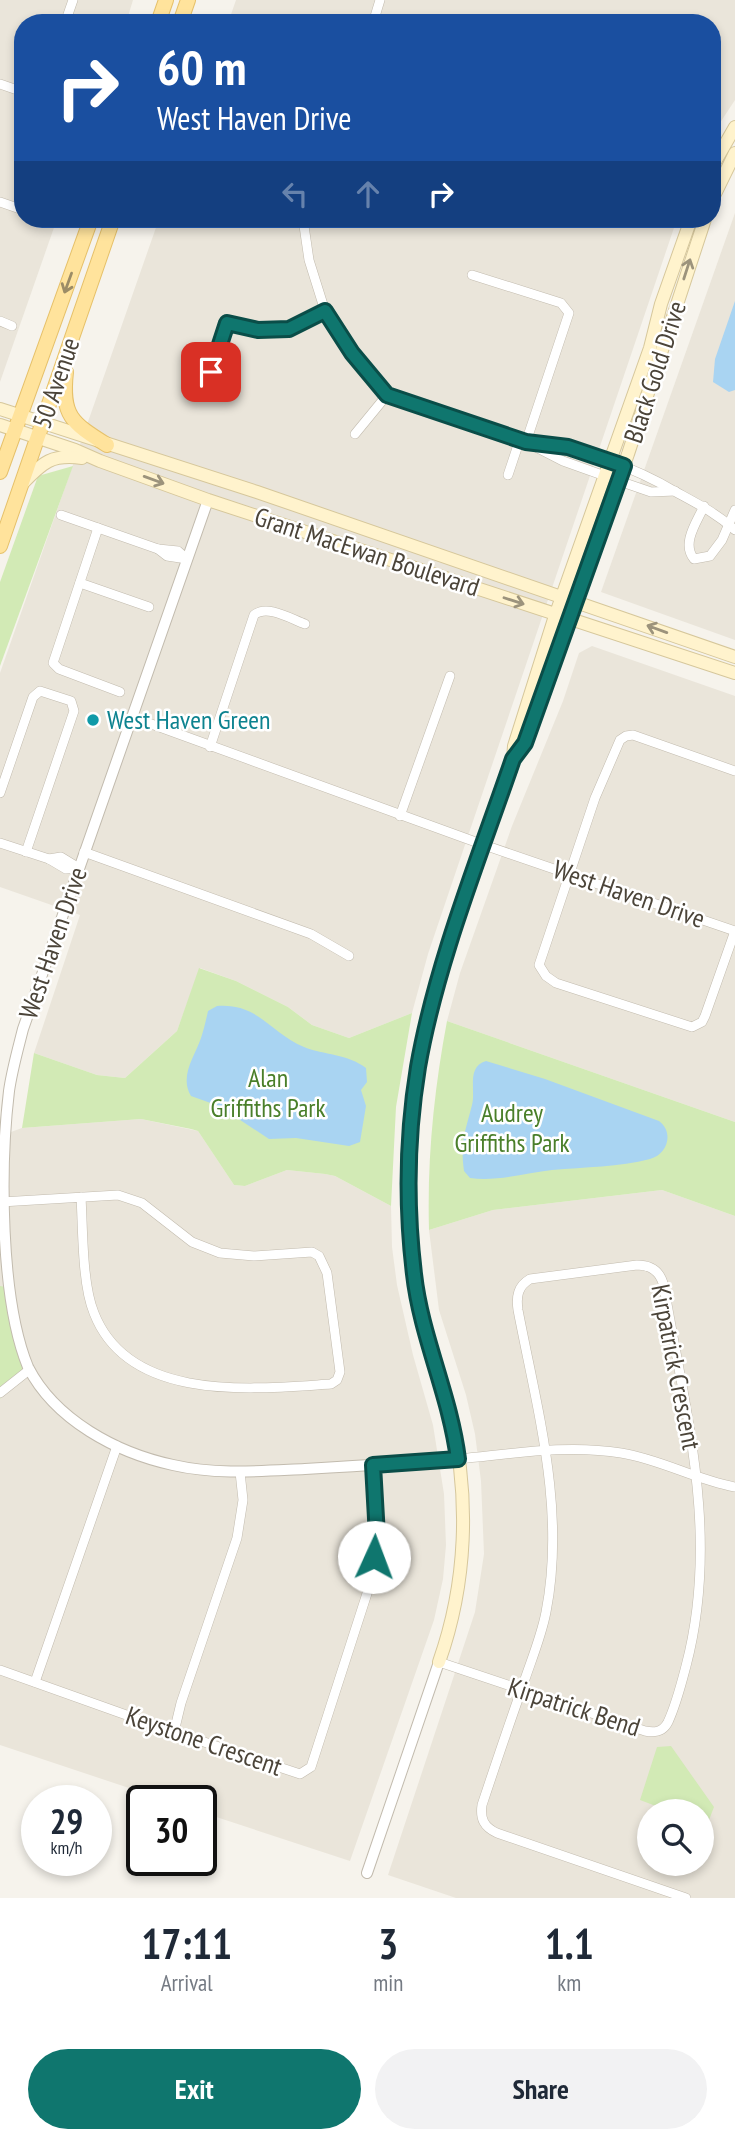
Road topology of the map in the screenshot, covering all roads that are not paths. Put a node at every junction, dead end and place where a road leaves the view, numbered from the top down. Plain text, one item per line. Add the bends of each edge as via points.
1 (735, 127) edge
2 (721, 151) edge
3 (735, 153) edge
4 (721, 182) edge
5 (88, 228) edge
6 (110, 228) edge
7 (304, 228) edge
8 (688, 228) edge
9 (702, 228) edge
10 (472, 275) dead end
11 (325, 311) junction
12 (0, 321) edge
13 (12, 326) dead end
14 (68, 350) junction
15 (211, 372) dead end
16 (387, 395) junction
17 (0, 409) edge
18 (20, 415) junction
19 (43, 423) junction
20 (0, 425) edge
21 (15, 430) junction
22 (355, 434) dead end
23 (37, 438) junction
24 (523, 440) junction
25 (107, 445) junction
26 (100, 461) junction
27 (610, 461) junction
28 (624, 466) junction
29 (0, 472) edge
30 (508, 475) dead end
31 (605, 476) junction
32 (619, 481) junction
33 (20, 486) junction
34 (675, 491) junction
35 (208, 500) junction
36 (704, 506) junction
37 (735, 510) edge
38 (61, 515) dead end
39 (731, 526) edge
40 (98, 527) junction
41 (0, 547) edge
42 (187, 559) junction
43 (80, 583) junction
44 (570, 599) junction
45 (149, 607) dead end
46 (563, 617) junction
47 (306, 624) dead end
48 (735, 657) edge
49 (735, 673) edge
50 (450, 676) dead end
51 (120, 692) dead end
52 (132, 717) junction
53 (210, 747) junction
54 (735, 771) edge
55 (0, 793) edge
56 (400, 816) junction
57 (0, 843) edge
58 (484, 845) junction
59 (26, 852) junction
60 (84, 852) junction
61 (79, 868) junction
62 (569, 873) junction
63 (735, 931) edge
64 (349, 956) dead end
65 (4, 1089) edge
66 (81, 1197) junction
67 (1, 1202) edge
68 (29, 1370) junction
69 (0, 1393) edge
70 (117, 1446) junction
71 (545, 1451) junction
72 (458, 1459) junction
73 (373, 1465) junction
74 (240, 1472) junction
75 (697, 1478) junction
76 (735, 1487) edge
77 (439, 1662) junction
78 (0, 1670) edge
79 (35, 1682) junction
80 (521, 1690) junction
81 (174, 1732) junction
82 (367, 1873) dead end
83 (686, 1898) edge

1 - 2 main road
3 - 4 main road
5 -> 18 main road, 50 Avenue
6 - 14 main road, 50 Avenue
7 - 11 street
8 - 27 main road, Black Gold Drive
28 -> 9 main road, Black Gold Drive
10 - 24 street via 561,303 569,313
11 - 15 street via 289,329 258,330 227,323
11 - 16 street
12 - 13 street
14 - 19 main road, 50 Avenue
14 - 25 main road via 66,407 79,428
16 - 22 street
16 - 24 street
17 - 18 main road, Grant MacEwan Boulevard
18 - 19 main road, Grant MacEwan Boulevard
18 - 21 main road, 50 Avenue
19 - 23 main road, 50 Avenue
19 - 25 main road, Grant MacEwan Boulevard
20 - 21 main road, Grant MacEwan Boulevard
21 - 23 main road, Grant MacEwan Boulevard
21 - 29 main road, 50 Avenue
23 - 26 main road, Grant MacEwan Boulevard
23 - 33 main road, 50 Avenue
24 - 27 street via 568,447
24 - 30 street
24 - 31 street
25 - 44 main road, Grant MacEwan Boulevard
26 - 33 main road via 51,458
26 -> 35 main road, Grant MacEwan Boulevard
27 - 28 street
27 - 31 main road, Black Gold Drive
28 - 32 main road, Black Gold Drive
28 - 34 street
31 - 32 street
31 - 44 main road, Black Gold Drive
32 - 34 street via 651,492
32 - 44 main road, Black Gold Drive
33 - 41 main road, 50 Avenue
34 - 36 street
35 - 42 street, West Haven Drive
35 -> 46 main road, Grant MacEwan Boulevard
36 - 39 street
36 - 39 street via 688,547 694,559 710,556
37 - 39 street
38 - 40 street
40 - 42 street via 158,549 178,551
40 - 43 street
42 - 52 street, West Haven Drive
43 - 45 street
43 - 51 street via 53,663
44 - 46 main road, Black Gold Drive
48 -> 44 main road, Grant MacEwan Boulevard
46 - 49 main road, Grant MacEwan Boulevard
46 - 58 main road, Black Gold Drive via 525,743 513,759
47 - 53 street via 267,610 254,615
50 - 56 street
52 - 53 street, West Haven Drive
52 - 60 street, West Haven Drive
53 - 56 street, West Haven Drive
54 - 62 street via 626,736 620,740 595,798
55 - 59 street via 33,697 40,691 71,701 74,711
56 - 58 street, West Haven Drive
57 - 59 street
58 - 62 street, West Haven Drive
58 - 72 main road, Black Gold Drive via 429,1015 418,1068 410,1165 414,1276 425,1331 452,1417
59 - 61 street via 49,859 61,857
60 - 61 street, West Haven Drive
60 - 64 street via 311,934
61 - 65 street, West Haven Drive
62 - 63 street, West Haven Drive
62 - 63 street via 539,965 556,983 692,1027 705,1016
65 - 67 street, West Haven Drive
66 - 66 street via 132,1198 192,1242 220,1254 312,1252 319,1256 327,1273 340,1372 337,1380 242,1389 206,1387 158,1373 121,1354 92,1311
66 - 67 street
67 - 68 street, West Haven Drive via 8,1311
68 - 69 street
68 - 70 street, West Haven Drive via 68,1416
70 - 74 street, West Haven Drive via 175,1466
70 - 79 street
71 - 72 street, West Haven Drive
71 - 75 street, West Haven Drive via 622,1453
71 - 75 street, Kirpatrick Crescent via 518,1310 520,1287 539,1277 645,1265 656,1270 663,1281
71 - 80 street via 551,1485 552,1569 543,1623
72 - 73 street, West Haven Drive
72 - 77 main road, Black Gold Drive via 462,1567 454,1616
73 - 74 street, West Haven Drive
73 - 81 street, Keystone Crescent via 377,1536 372,1578 311,1767 300,1774 291,1772
74 - 81 street via 243,1500 237,1538
75 - 76 street, West Haven Drive
75 - 80 street, Kirpatrick Bend via 702,1537 697,1611 684,1674 665,1728 645,1731
77 - 80 street, Kirpatrick Bend
77 - 82 street
78 - 79 street, Keystone Crescent
79 - 81 street, Keystone Crescent
80 - 83 street via 482,1804 485,1825

